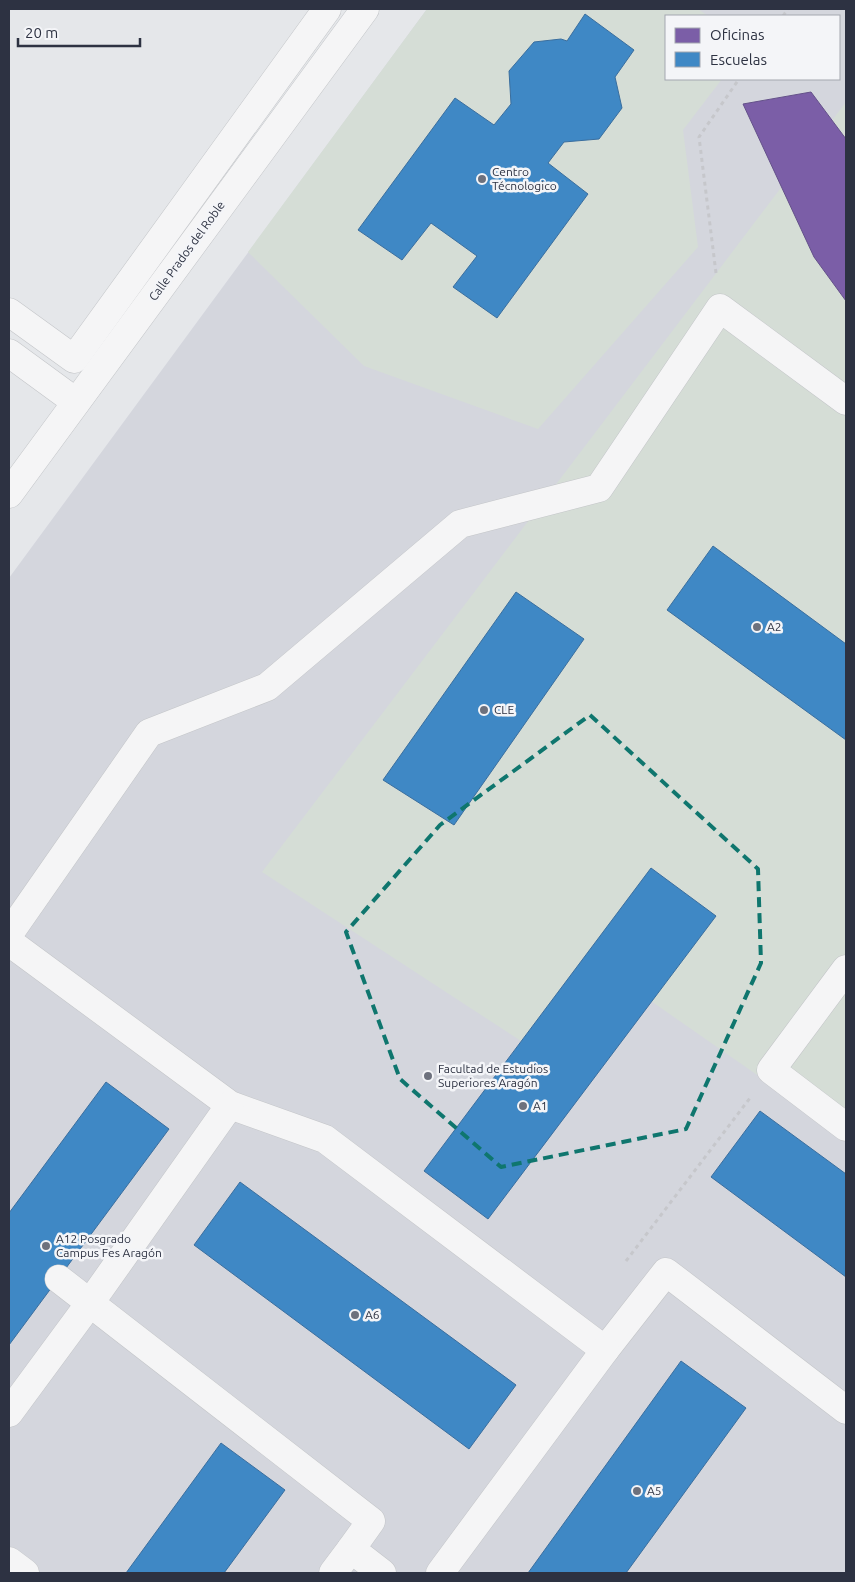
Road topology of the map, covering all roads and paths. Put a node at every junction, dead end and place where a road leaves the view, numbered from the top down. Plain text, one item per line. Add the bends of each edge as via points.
1 (327, 9) edge
2 (365, 9) edge
3 (738, 80) edge
4 (720, 308) junction
5 (9, 312) edge
6 (9, 353) edge
7 (76, 402) junction
8 (846, 402) edge
9 (9, 494) edge
10 (9, 934) edge
11 (9, 942) edge
12 (846, 968) edge
13 (771, 1070) junction
14 (230, 1105) junction
15 (846, 1127) edge
16 (623, 1265) dead end
17 (59, 1278) dead end
18 (90, 1303) junction
19 (605, 1350) junction
20 (846, 1410) edge
21 (9, 1413) edge
22 (351, 1549) junction
23 (9, 1561) edge
24 (25, 1573) edge
25 (333, 1573) edge
26 (382, 1573) edge
27 (440, 1573) edge

1 - 5 street via 74,359
2 - 7 street, Calle Prados del Roble
3 - 4 path via 699,137
4 - 8 street
4 - 10 street via 599,488 460,524 267,687 149,732
6 - 7 street
7 - 9 street, Calle Prados del Roble
11 - 14 street
12 - 13 street
13 - 15 street
13 - 16 path
14 - 18 street
14 - 19 street via 324,1139
17 - 18 street
18 - 21 street
18 - 22 street via 371,1521
19 - 20 street via 666,1272
19 - 27 street
22 - 25 street
22 - 26 street
23 - 24 street

